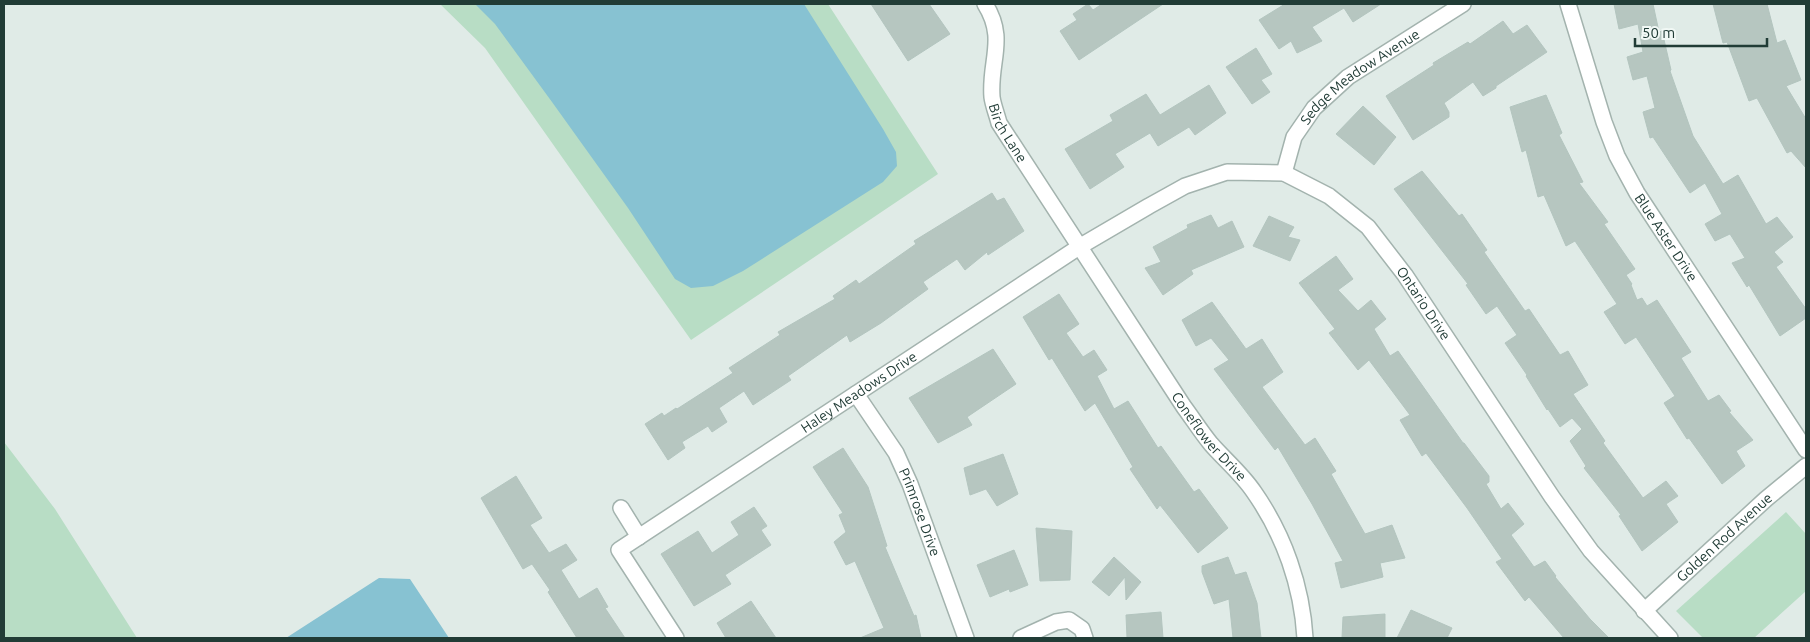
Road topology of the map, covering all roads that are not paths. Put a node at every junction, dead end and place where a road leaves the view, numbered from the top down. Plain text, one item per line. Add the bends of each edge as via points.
1 (1463, 4) edge
2 (1568, 4) edge
3 (992, 6) edge
4 (1284, 173) junction
5 (1079, 247) junction
6 (856, 394) junction
7 (1806, 450) edge
8 (1806, 466) edge
9 (621, 508) dead end
10 (639, 537) junction
11 (1644, 611) junction
12 (676, 638) edge
13 (966, 638) edge
14 (1022, 638) edge
15 (1085, 638) edge
16 (1305, 638) edge
17 (1670, 638) edge

1 - 4 street, Sedge Meadow Avenue via 1348,77 1314,108 1294,137
2 - 7 street, Blue Aster Drive via 1617,156 1637,193
3 - 5 street, Birch Lane via 997,38 992,97 1000,124
4 - 5 street, Ontario Drive via 1228,172 1185,186
4 - 11 street, Ontario Drive via 1329,196 1368,227 1405,275 1590,551
5 - 6 street, Haley Meadows Drive
5 - 16 street, Coneflower Drive via 1184,407 1253,490 1273,522 1293,572
6 - 10 street, Haley Meadows Drive
6 - 13 street, Primrose Drive via 896,453 910,484
8 - 11 street, Golden Rod Avenue
9 - 10 street
10 - 12 street, Haley Meadows Drive via 619,550
11 - 17 street, Ontario Drive
14 - 15 street via 1056,622 1069,620 1082,629

